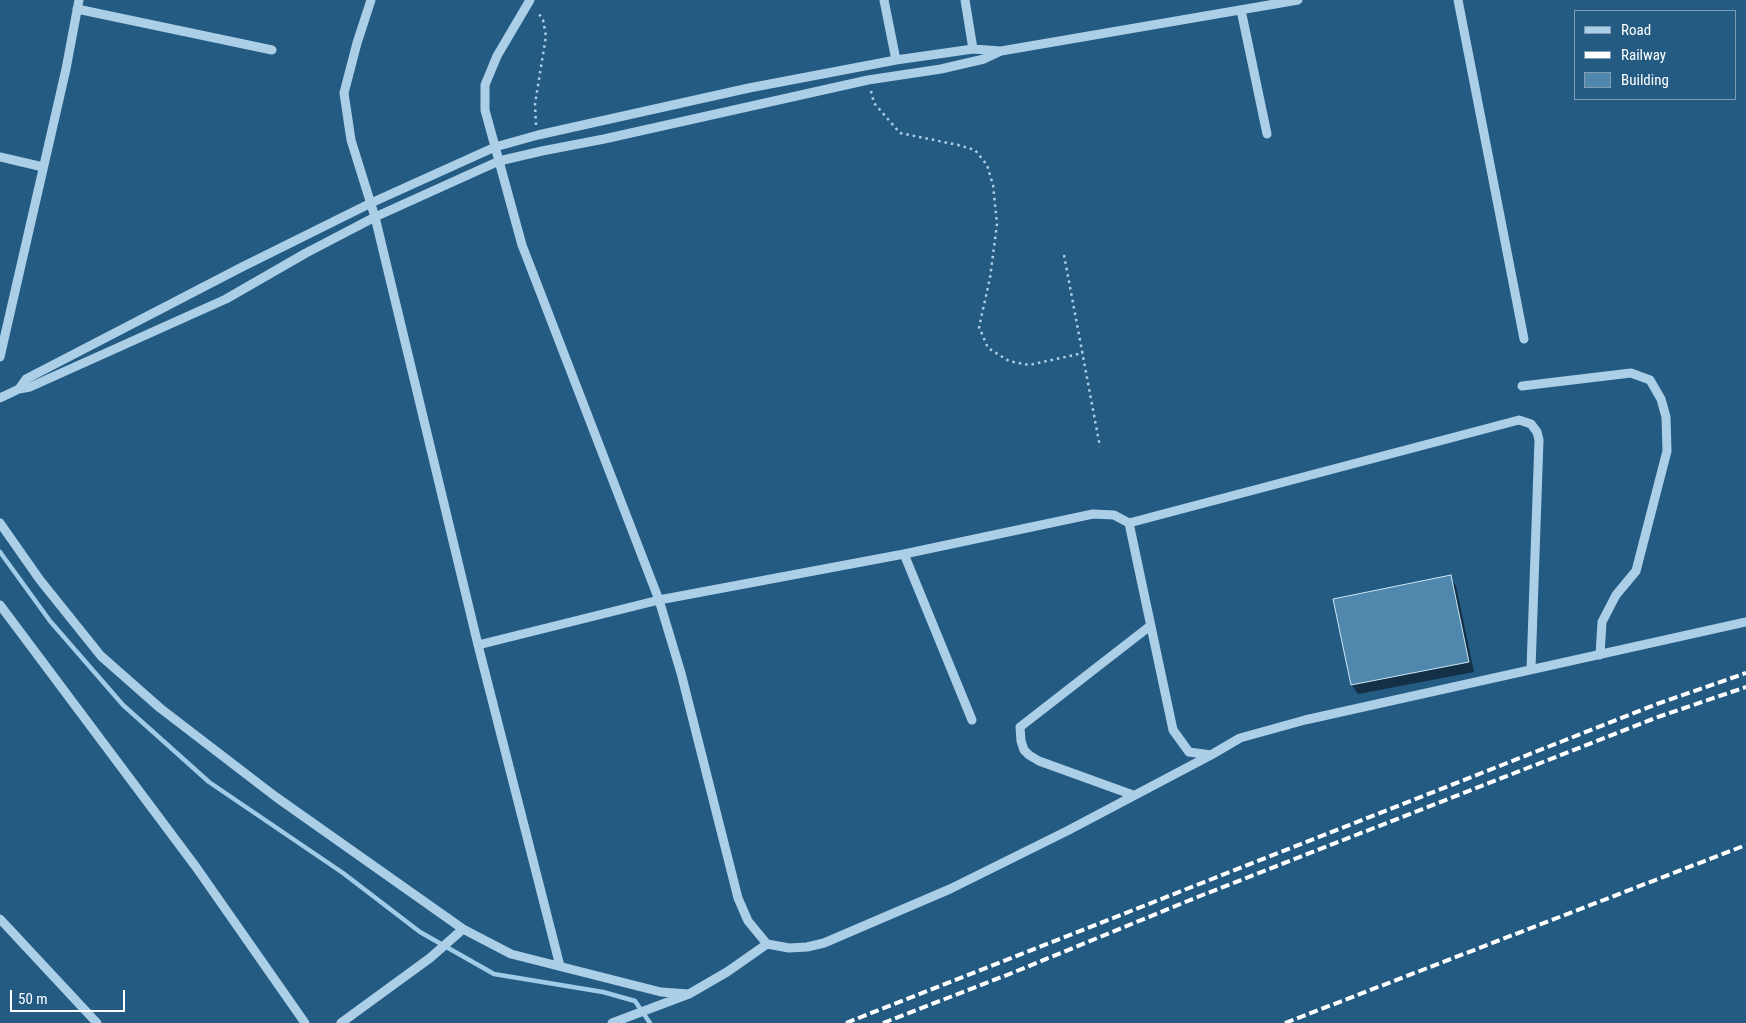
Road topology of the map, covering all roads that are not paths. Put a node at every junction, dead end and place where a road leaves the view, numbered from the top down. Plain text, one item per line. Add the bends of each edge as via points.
1 (371, 0) edge
2 (884, 0) edge
3 (965, 0) edge
4 (1298, 0) edge
5 (1458, 0) edge
6 (529, 2) edge
7 (78, 4) edge
8 (1241, 10) junction
9 (973, 49) junction
10 (272, 50) dead end
11 (1001, 51) junction
12 (896, 60) junction
13 (1267, 134) dead end
14 (495, 147) junction
15 (0, 157) edge
16 (498, 161) junction
17 (43, 167) junction
18 (371, 203) junction
19 (375, 217) junction
20 (1524, 339) dead end
21 (0, 357) edge
22 (1522, 386) dead end
23 (19, 389) junction
24 (0, 398) edge
25 (0, 523) edge
26 (1129, 523) junction
27 (904, 554) junction
28 (659, 600) junction
29 (0, 605) edge
30 (1746, 622) edge
31 (1150, 626) junction
32 (478, 645) junction
33 (1600, 655) junction
34 (1531, 669) junction
35 (972, 720) dead end
36 (1210, 755) junction
37 (1133, 795) junction
38 (0, 919) edge
39 (460, 932) junction
40 (767, 944) junction
41 (560, 966) junction
42 (689, 994) junction
43 (301, 1022) edge
44 (97, 1023) edge
45 (341, 1023) edge
46 (612, 1023) edge

1 - 18 street via 344,93 351,140
2 - 12 street
3 - 9 street
4 - 8 street
5 - 20 street
6 - 14 street via 497,56 485,85 485,110
7 - 10 street
7 - 17 street
8 - 11 street
8 - 13 street
9 - 11 street
9 - 12 street
11 - 16 street via 984,59 868,80
12 - 14 street via 750,88
14 - 16 street
14 - 18 street
15 - 17 street
16 - 19 street
16 - 28 street via 522,245
17 - 21 street
18 - 19 street
18 - 23 street via 26,379
19 - 23 street via 226,299 30,387
19 - 32 street
22 - 33 street via 1631,372 1650,380 1661,399 1666,417 1667,451 1636,571 1616,595 1602,622
23 - 24 street
25 - 39 street via 40,580 101,656 160,708
26 - 27 street via 1114,515 1093,514
26 - 31 street
26 - 34 street via 1519,420 1531,424 1539,440
27 - 28 street
27 - 35 street
28 - 32 street
28 - 40 street via 682,672 738,898 748,921
29 - 43 street via 196,867
30 - 33 street
31 - 36 street via 1173,730 1189,752
31 - 37 street via 1020,728 1024,750 1040,761
32 - 41 street
33 - 34 street
34 - 36 street via 1305,720 1240,738
36 - 37 street
37 - 40 street via 950,889 824,943 807,948
38 - 44 street
39 - 41 street via 511,954
39 - 45 street
40 - 42 street
41 - 42 street via 661,992
42 - 46 street

